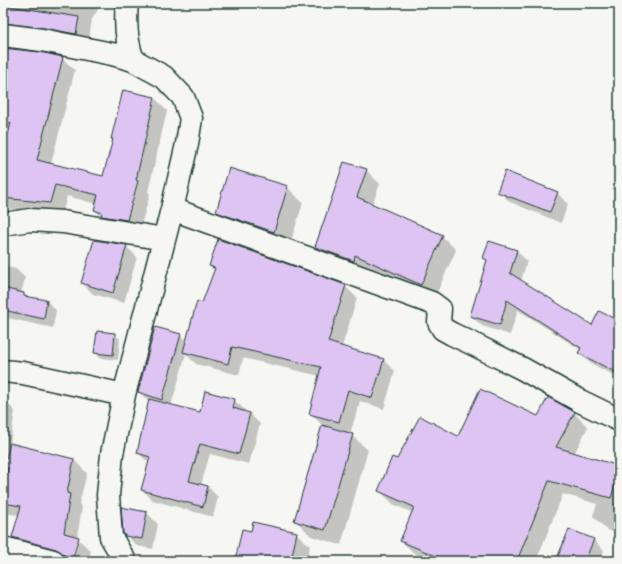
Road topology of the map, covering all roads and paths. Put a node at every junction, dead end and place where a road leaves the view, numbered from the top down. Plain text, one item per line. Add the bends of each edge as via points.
1 (127, 3) edge
2 (3, 35) edge
3 (133, 60) junction
4 (172, 210) junction
5 (3, 224) edge
6 (164, 239) junction
7 (3, 371) edge
8 (124, 395) junction
9 (619, 420) edge
10 (3, 548) edge
11 (53, 561) edge
12 (122, 561) edge

1 - 3 street via 127,44
2 - 3 street via 42,40
3 - 4 street via 164,77 183,97 190,118 187,144
4 - 6 street
4 - 9 street via 432,303 440,309 439,322 443,329
5 - 6 street via 30,220 63,222
6 - 8 street
7 - 8 street
8 - 12 street via 112,454 108,495 111,537
10 - 11 street

